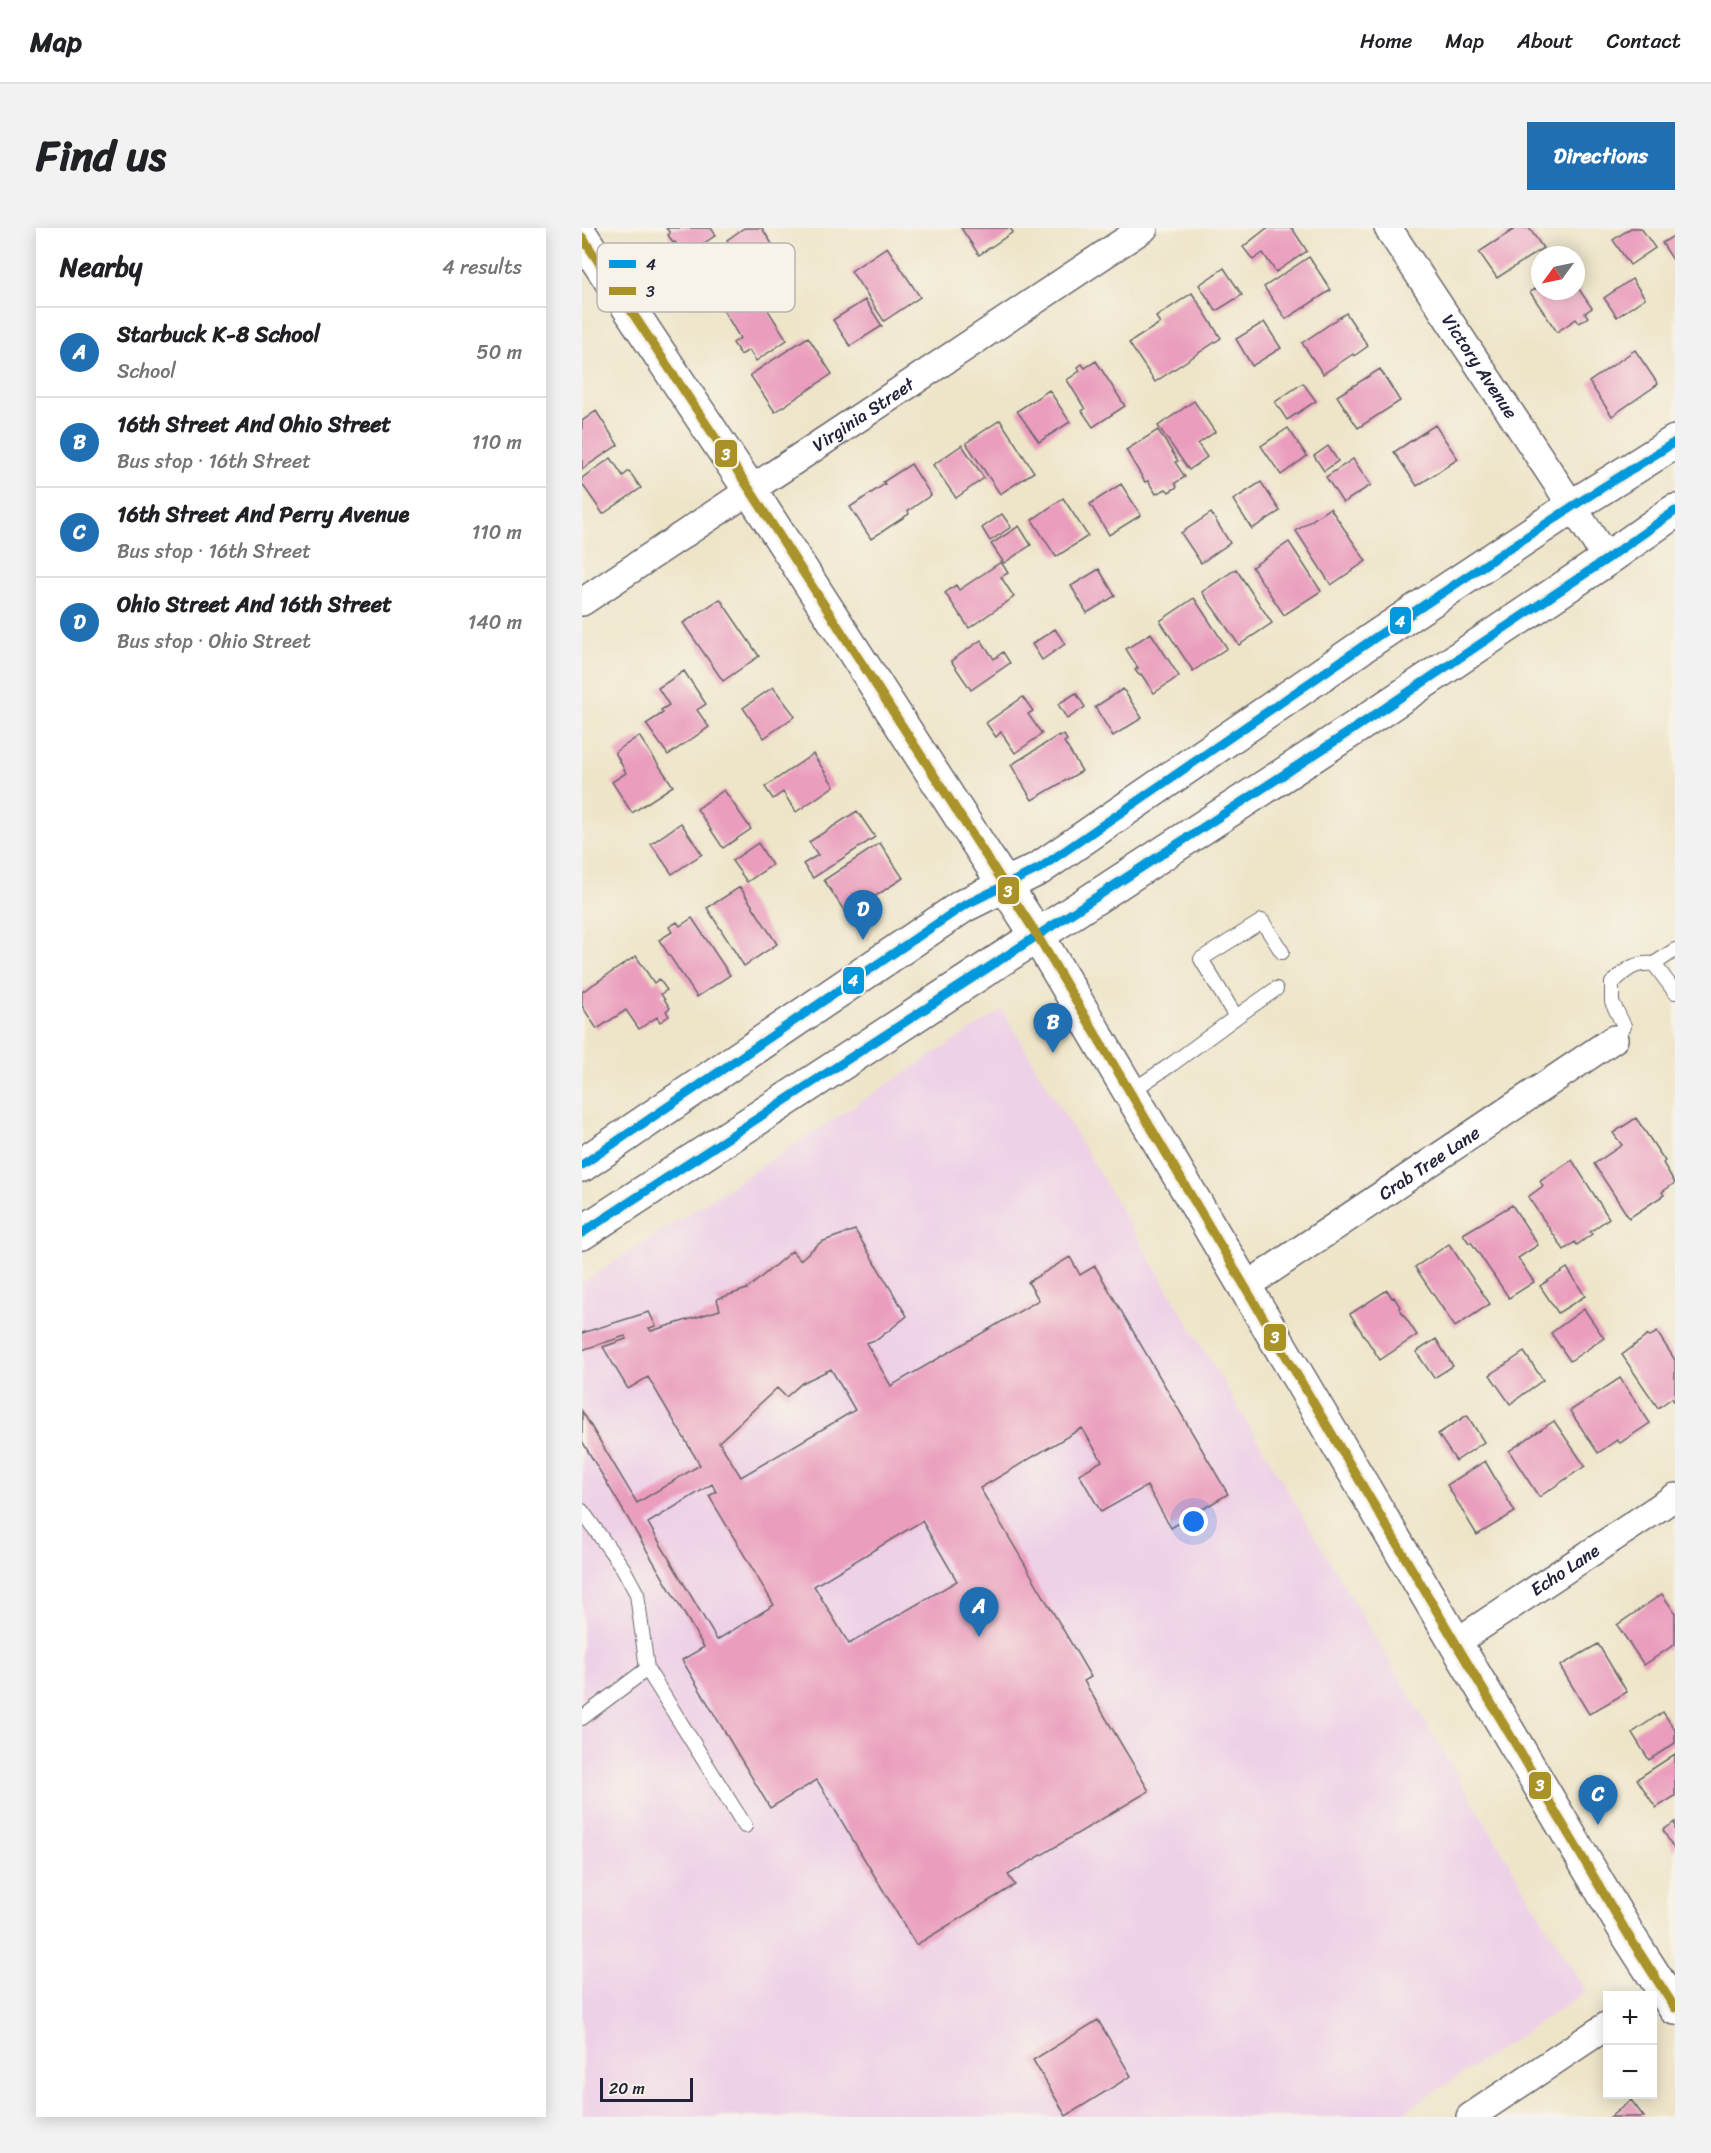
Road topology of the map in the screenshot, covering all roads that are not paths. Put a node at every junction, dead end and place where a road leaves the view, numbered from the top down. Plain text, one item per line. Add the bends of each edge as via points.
1 (1144, 228) edge
2 (1388, 228) edge
3 (582, 237) edge
4 (597, 260) edge
5 (632, 312) edge
6 (1675, 442) edge
7 (750, 490) junction
8 (1573, 506) junction
9 (1675, 511) edge
10 (1607, 559) junction
11 (582, 602) edge
12 (1005, 884) junction
13 (1037, 935) junction
14 (1675, 950) edge
15 (1282, 952) dead end
16 (1654, 964) junction
17 (1276, 989) dead end
18 (1675, 992) edge
19 (1236, 1017) junction
20 (1614, 1039) joint
21 (1130, 1092) junction
22 (582, 1165) edge
23 (582, 1233) edge
24 (1245, 1287) junction
25 (1675, 1497) edge
26 (582, 1510) edge
27 (1455, 1643) junction
28 (647, 1669) junction
29 (582, 1718) edge
30 (745, 1826) dead end
31 (1666, 1993) edge
32 (1603, 2028) edge
33 (1470, 2117) edge

1 - 7 street, Virginia Street
2 - 8 street, Victory Avenue
3 - 4 street
5 - 7 street
6 - 8 street
7 - 11 street, Virginia Street
7 - 12 street
8 - 10 street, Victory Avenue
8 - 12 street via 1040,868
9 - 10 street
10 - 13 street
12 - 13 street
12 - 22 street via 963,906
13 - 21 street
13 - 23 street
14 - 16 lane
15 - 19 lane via 1262,921 1201,959
16 - 18 lane
16 - 20 lane via 1640,963 1612,983 1612,1002 1624,1026
17 - 19 lane
19 - 21 lane
20 - 24 street, Crab Tree Lane
21 - 24 street
24 - 27 street
25 - 27 street, Echo Lane
26 - 28 lane via 637,1594
27 - 31 street via 1623,1928
28 - 29 lane
28 - 30 lane
32 - 33 street

